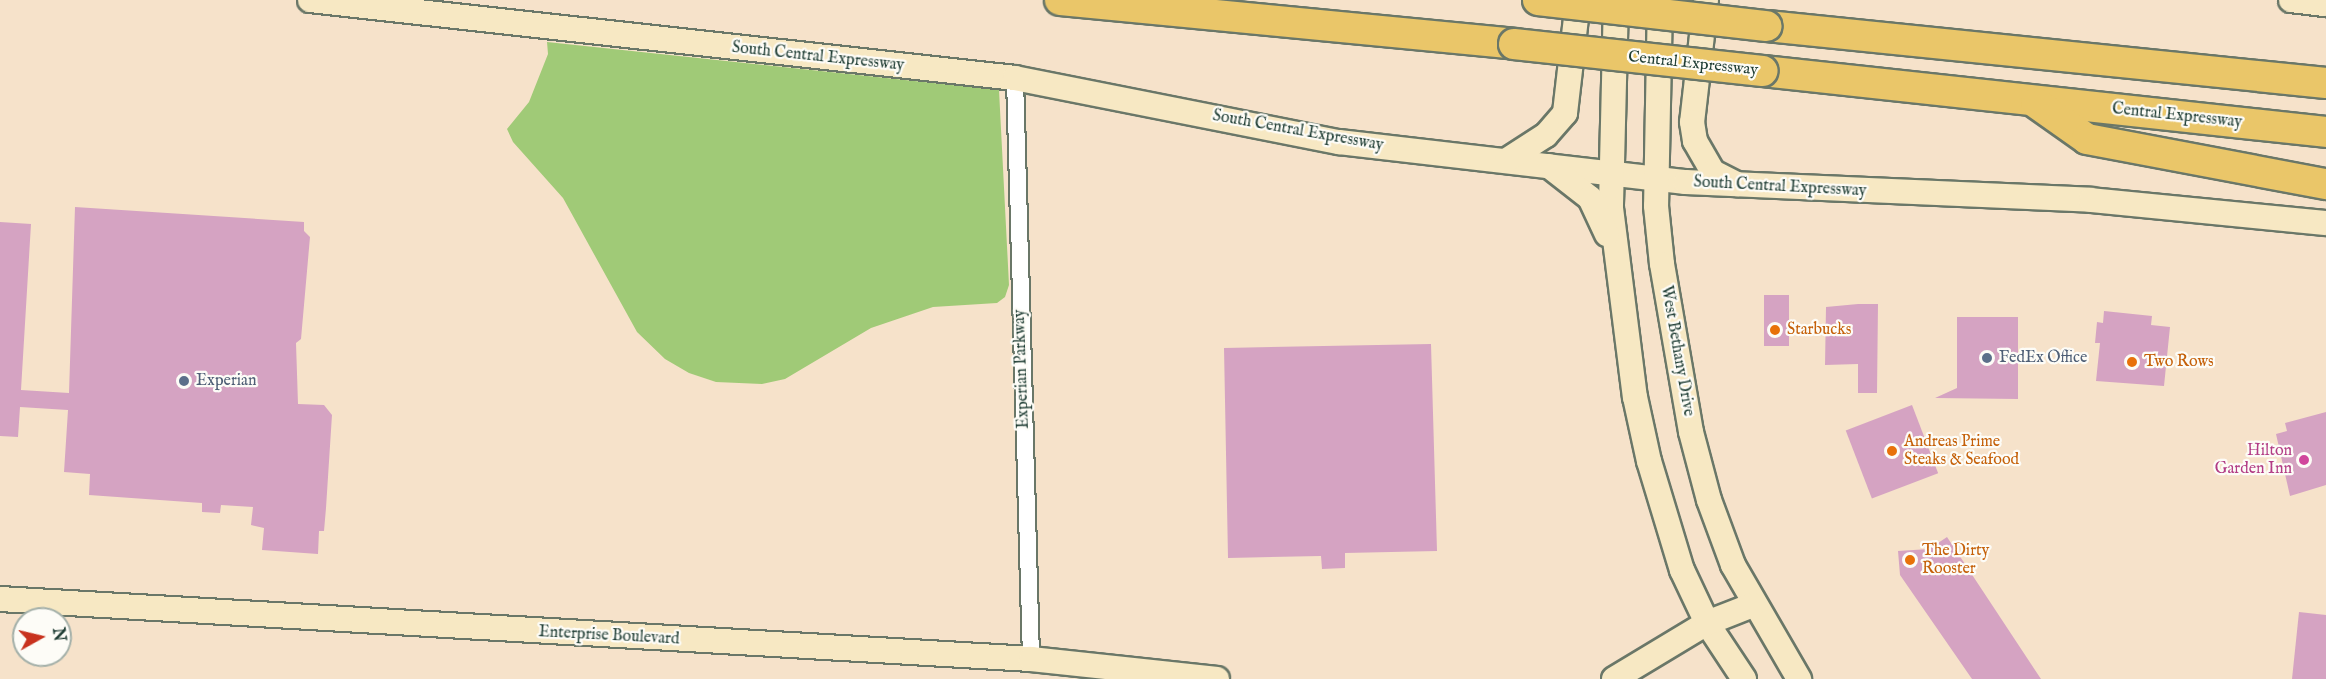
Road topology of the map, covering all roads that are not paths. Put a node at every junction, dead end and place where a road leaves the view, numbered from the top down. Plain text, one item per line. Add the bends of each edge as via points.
1 (310, 0) edge
2 (1060, 0) edge
3 (1538, 0) edge
4 (1578, 0) edge
5 (1616, 0) edge
6 (1660, 0) edge
7 (1706, 0) edge
8 (2291, 0) edge
9 (2326, 4) edge
10 (1015, 78) junction
11 (2326, 83) edge
12 (2032, 100) junction
13 (2326, 132) edge
14 (1508, 160) junction
15 (1547, 164) junction
16 (1609, 171) junction
17 (1655, 177) junction
18 (2326, 184) edge
19 (1739, 186) junction
20 (2326, 223) edge
21 (1613, 250) junction
22 (0, 599) edge
23 (1754, 605) junction
24 (1707, 623) junction
25 (1031, 659) junction
26 (1217, 679) edge
27 (1614, 679) edge
28 (1744, 679) edge
29 (1799, 679) edge

1 - 10 main road, South Central Expressway
2 - 12 highway, Central Expressway, bridge
3 - 11 highway, bridge
4 - 14 main road via 1565,113 1546,135
5 - 16 main road
6 - 17 main road, West Bethany Drive
7 - 19 main road via 1692,122 1695,141 1713,172
8 - 9 main road
10 - 14 main road, South Central Expressway via 1339,142
10 - 25 street, Experian Parkway
12 - 13 highway, Central Expressway
12 - 18 highway via 2086,139
14 - 15 main road, South Central Expressway
15 - 16 main road, South Central Expressway
15 - 21 main road via 1590,198
16 - 17 main road, South Central Expressway
16 - 21 main road
17 - 19 main road, South Central Expressway
17 - 23 main road, West Bethany Drive via 1662,264 1691,432 1709,501 1733,565
19 - 20 main road, South Central Expressway via 2103,201
21 - 24 main road via 1628,358 1649,460 1682,570
22 - 25 main road, Enterprise Boulevard
23 - 24 main road
23 - 29 main road, West Bethany Drive
24 - 27 main road
24 - 28 main road
25 - 26 main road, Enterprise Boulevard

